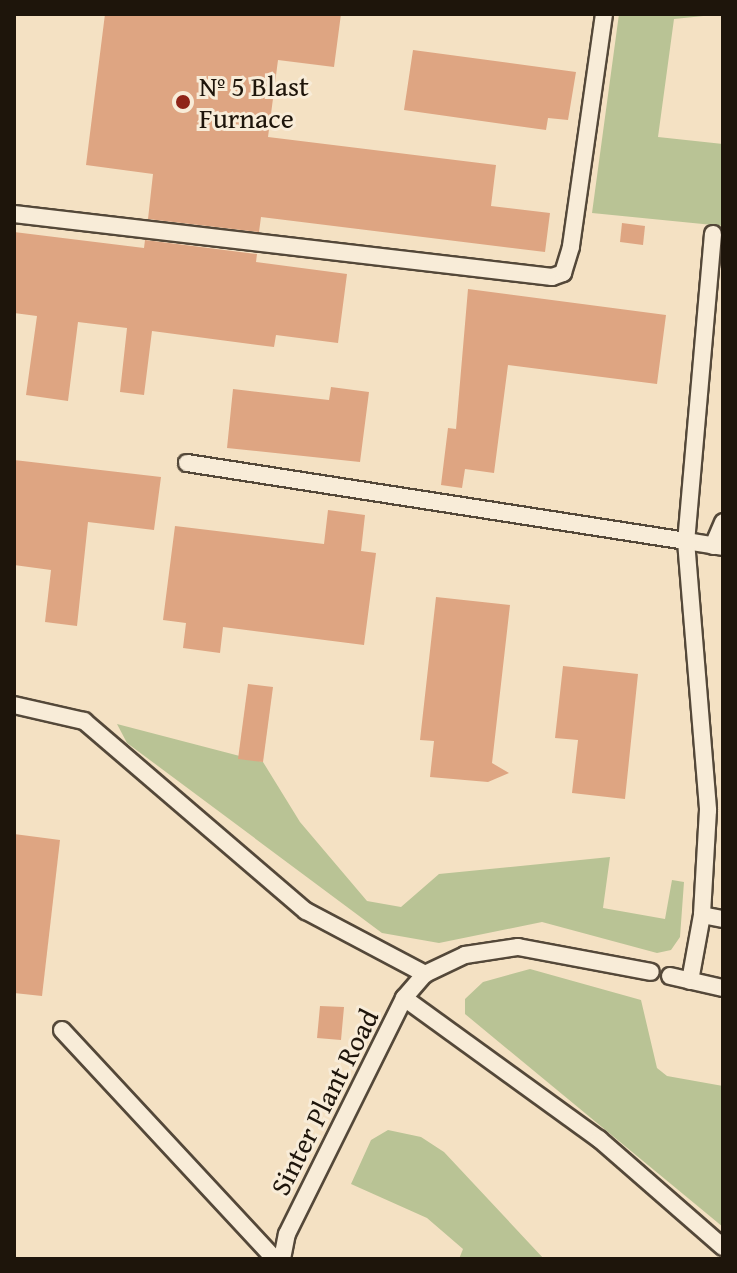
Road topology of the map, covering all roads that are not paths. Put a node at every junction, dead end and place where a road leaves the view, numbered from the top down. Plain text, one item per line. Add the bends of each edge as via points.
1 (604, 14) edge
2 (14, 214) edge
3 (713, 234) dead end
4 (187, 463) dead end
5 (723, 522) edge
6 (686, 541) junction
7 (718, 546) edge
8 (14, 705) edge
9 (702, 915) junction
10 (723, 919) edge
11 (651, 972) dead end
12 (425, 974) junction
13 (670, 976) dead end
14 (690, 981) junction
15 (723, 988) edge
16 (404, 998) junction
17 (62, 1030) dead end
18 (723, 1247) edge
19 (275, 1259) edge
20 (282, 1259) edge

1 - 2 lane via 571,246 563,273 552,277
3 - 6 lane
4 - 6 lane
5 - 7 lane
6 - 7 lane
6 - 9 lane via 708,810
8 - 12 lane via 92,726 306,911
9 - 10 lane
9 - 14 lane
11 - 12 lane via 508,947 465,955
12 - 16 lane, Sinter Plant Road
13 - 14 lane
14 - 15 lane
16 - 18 lane via 599,1139
16 - 20 lane, Sinter Plant Road via 287,1234
17 - 19 lane

